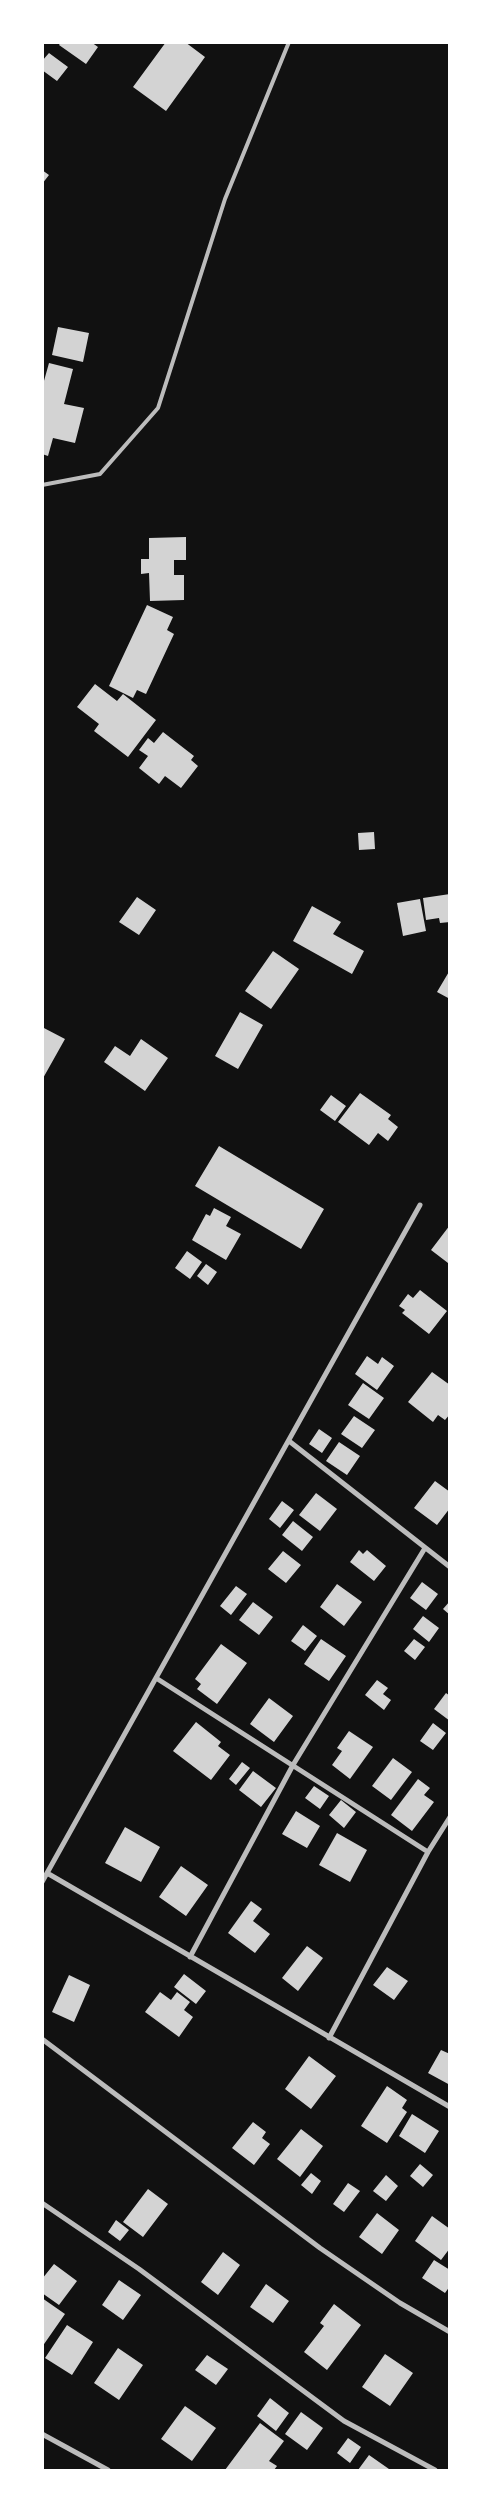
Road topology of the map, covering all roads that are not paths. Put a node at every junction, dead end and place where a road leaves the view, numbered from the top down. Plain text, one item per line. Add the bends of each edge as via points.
1 (289, 42) edge
2 (42, 485) edge
3 (420, 1206) dead end
4 (289, 1441) junction
5 (425, 1548) junction
6 (450, 1567) edge
7 (156, 1678) junction
8 (293, 1765) junction
9 (450, 1817) edge
10 (428, 1852) junction
11 (47, 1873) junction
12 (42, 1882) edge
13 (190, 1957) junction
14 (42, 2038) edge
15 (329, 2038) junction
16 (450, 2108) edge
17 (42, 2203) edge
18 (450, 2332) edge
19 (42, 2434) edge
20 (108, 2470) edge
21 (435, 2470) edge

1 - 2 lane via 225,199 158,408 100,474
3 - 4 street
4 - 5 street
4 - 7 street
5 - 6 street
5 - 8 street
7 - 8 street
7 - 11 street
8 - 10 street
8 - 13 street
9 - 10 street
10 - 15 street
11 - 12 street
11 - 13 street
13 - 15 street
14 - 18 street via 320,2248 400,2303
15 - 16 street
17 - 21 street via 138,2269 344,2421
19 - 20 street

